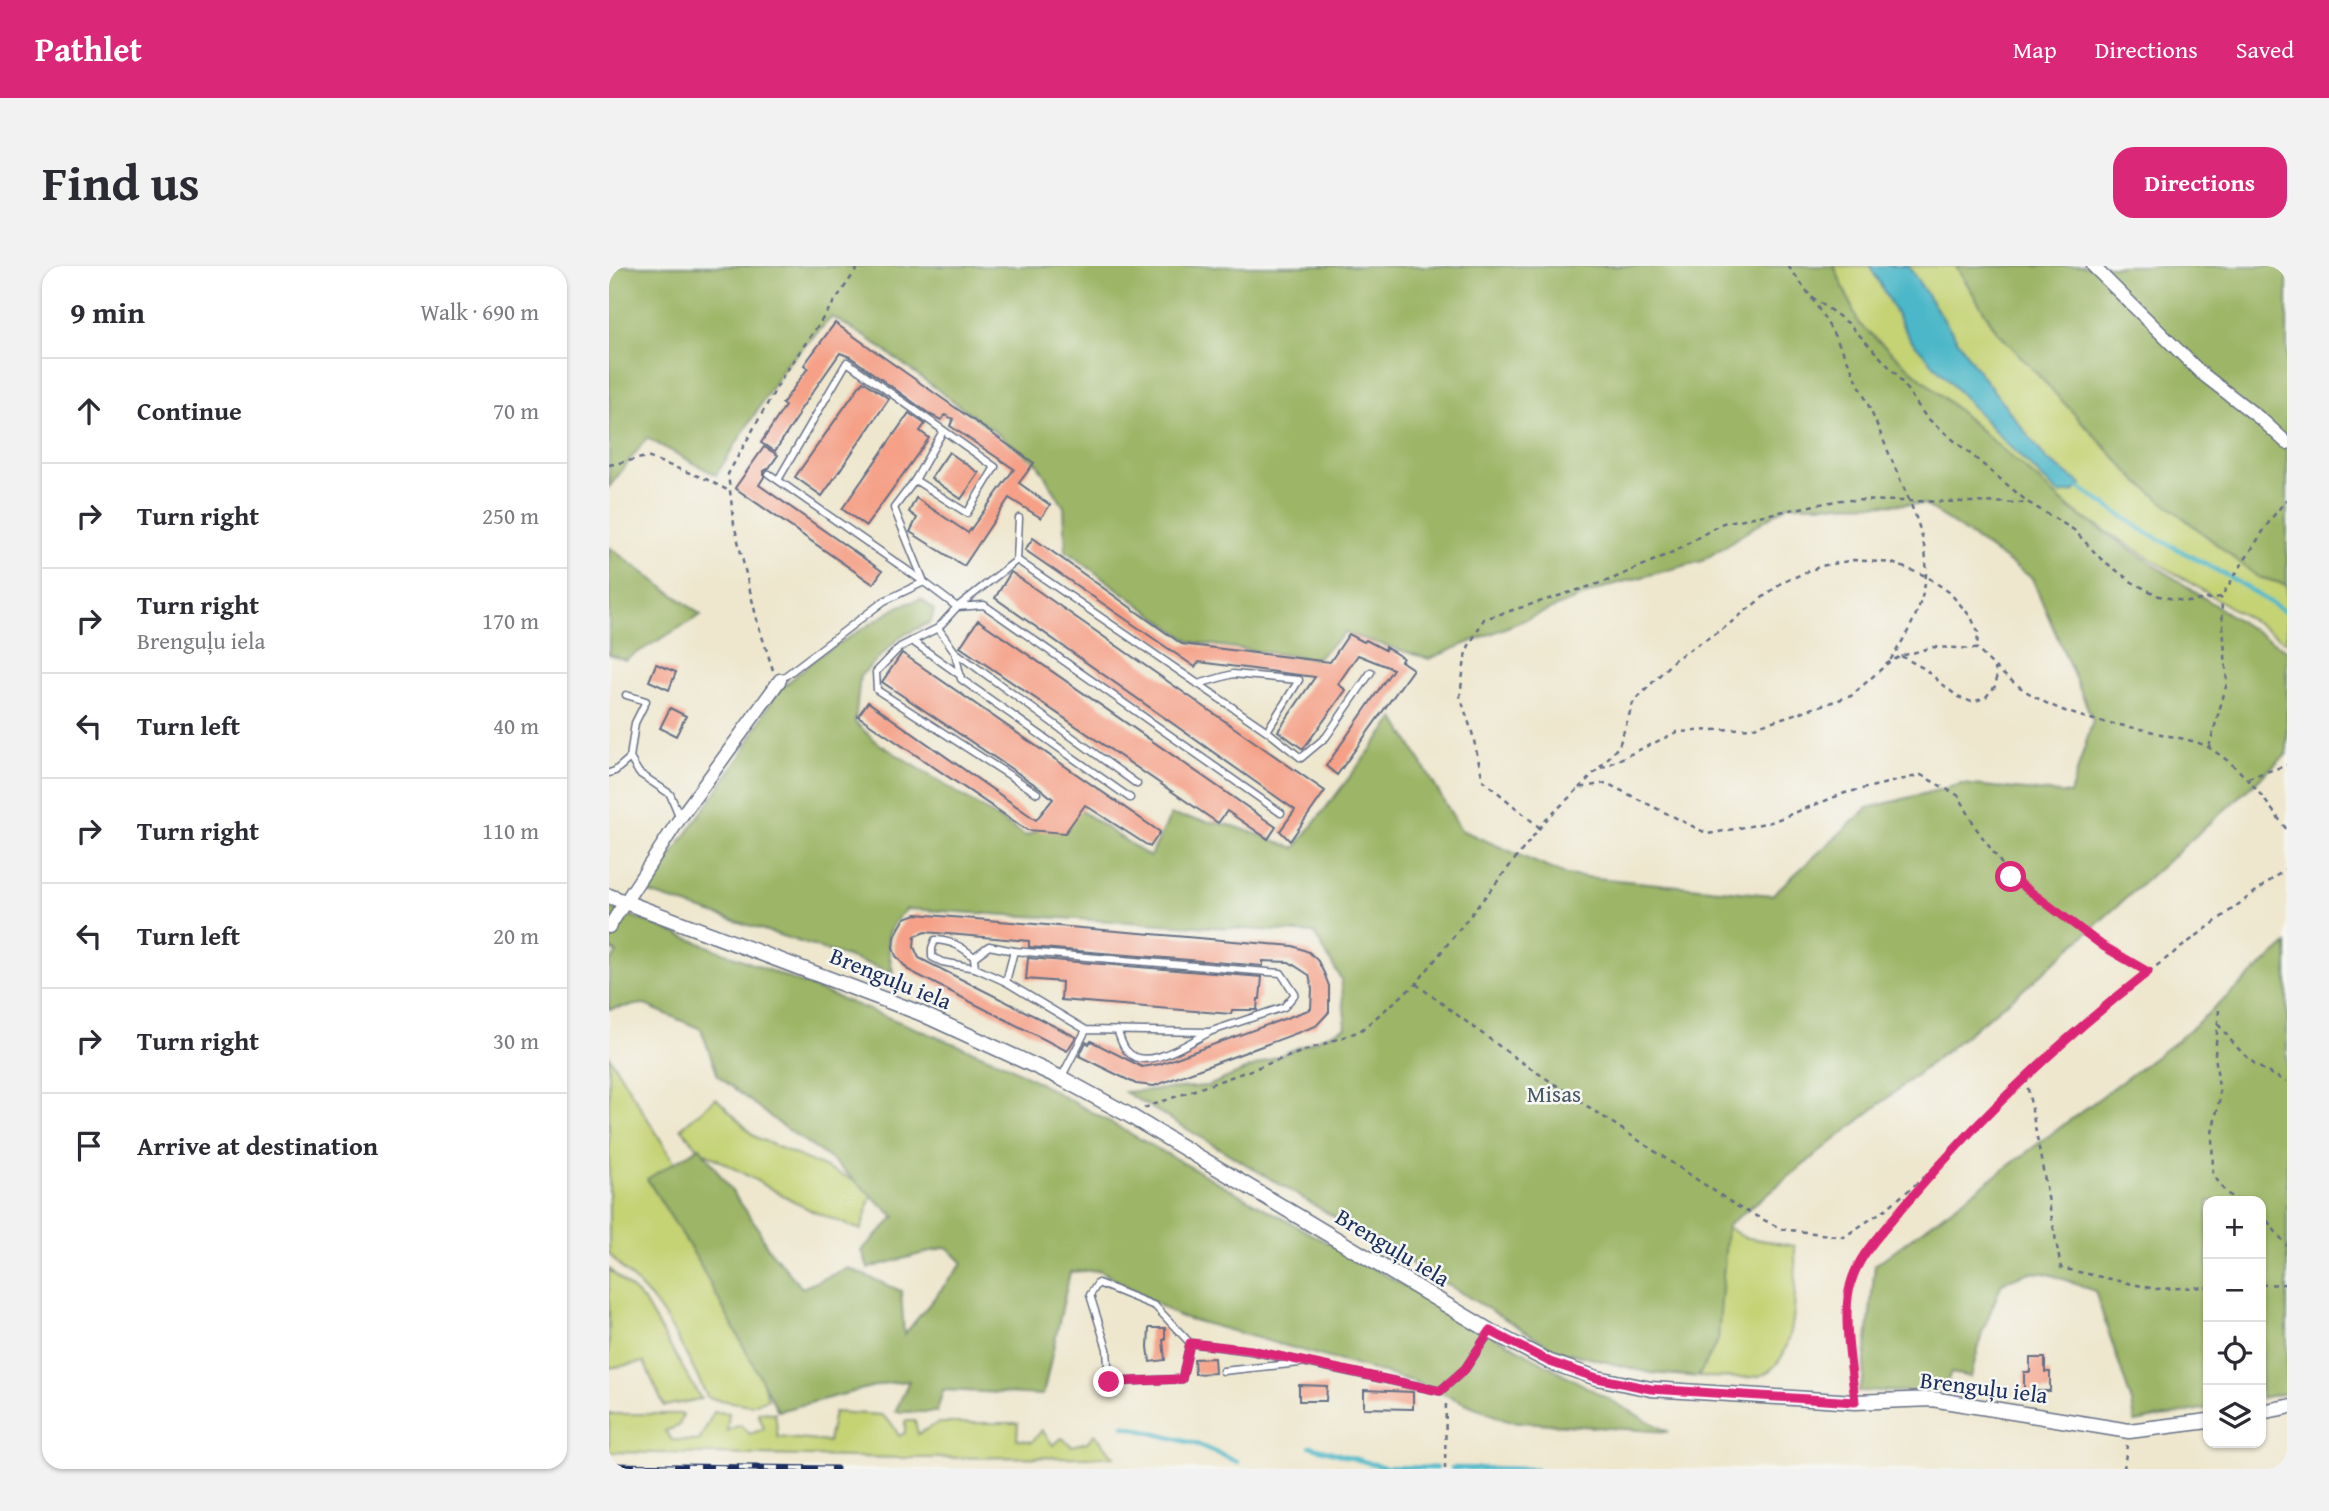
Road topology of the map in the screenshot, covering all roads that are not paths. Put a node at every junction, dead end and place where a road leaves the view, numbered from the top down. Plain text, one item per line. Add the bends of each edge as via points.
1 (2093, 266) edge
2 (943, 431) junction
3 (2287, 443) edge
4 (769, 474) dead end
5 (778, 480) junction
6 (915, 480) junction
7 (1019, 518) dead end
8 (1017, 560) junction
9 (924, 582) junction
10 (957, 607) junction
11 (938, 628) junction
12 (912, 641) junction
13 (955, 652) junction
14 (1371, 672) dead end
15 (960, 675) junction
16 (780, 680) joint
17 (1198, 684) junction
18 (626, 695) dead end
19 (1267, 731) junction
20 (630, 758) junction
21 (609, 773) edge
22 (1137, 784) dead end
23 (1037, 793) dead end
24 (1130, 798) dead end
25 (1281, 814) dead end
26 (680, 818) junction
27 (609, 896) edge
28 (627, 902) junction
29 (609, 927) edge
30 (1014, 951) junction
31 (974, 957) junction
32 (975, 968) junction
33 (1006, 982) junction
34 (1086, 1030) junction
35 (1118, 1030) junction
36 (1209, 1032) junction
37 (1061, 1078) junction
38 (1490, 1331) junction
39 (1190, 1343) junction
40 (1305, 1362) junction
41 (1223, 1371) dead end
42 (2287, 1407) edge
43 (2266, 1411) edge
44 (2203, 1422) edge

1 - 3 street via 2200,372
2 - 5 lane via 847,362
2 - 6 lane
2 - 6 lane via 995,467 967,513
4 - 5 lane
5 - 9 lane
6 - 9 lane via 894,508
7 - 8 lane
8 - 10 lane
8 - 17 lane
9 - 10 lane
9 - 16 lane via 884,601
10 - 11 lane
10 - 25 lane via 984,606
11 - 12 lane
11 - 13 lane
12 - 15 lane
12 - 23 lane via 876,672 877,690
13 - 15 lane
13 - 22 lane
14 - 19 lane via 1326,737 1301,758
15 - 24 lane
16 - 26 street
17 - 19 lane
17 - 19 lane via 1233,674 1299,680
18 - 20 lane via 646,701 635,723
20 - 21 lane
20 - 26 lane via 639,773 670,793
26 - 28 street
27 - 28 street, Brenguļu iela
28 - 29 street
28 - 37 street, Brenguļu iela via 920,1013
30 - 31 lane via 989,946
30 - 33 lane
30 - 36 lane via 1281,973 1295,994 1284,1007
31 - 32 lane
31 - 32 lane via 949,941 935,940 932,948 932,957 942,962
32 - 33 lane
33 - 34 lane
34 - 35 lane
34 - 37 lane
35 - 36 lane
35 - 36 lane via 1126,1050 1137,1059 1156,1059
37 - 38 street, Brenguļu iela
38 - 40 lane via 1465,1369 1440,1391
38 - 44 street, Brenguļu iela via 1550,1362 1651,1389 1855,1402 1933,1399 2129,1431
39 - 39 lane via 1155,1306 1098,1283 1090,1295 1107,1349 1109,1382 1182,1379
39 - 40 lane
40 - 41 lane
42 - 43 street

